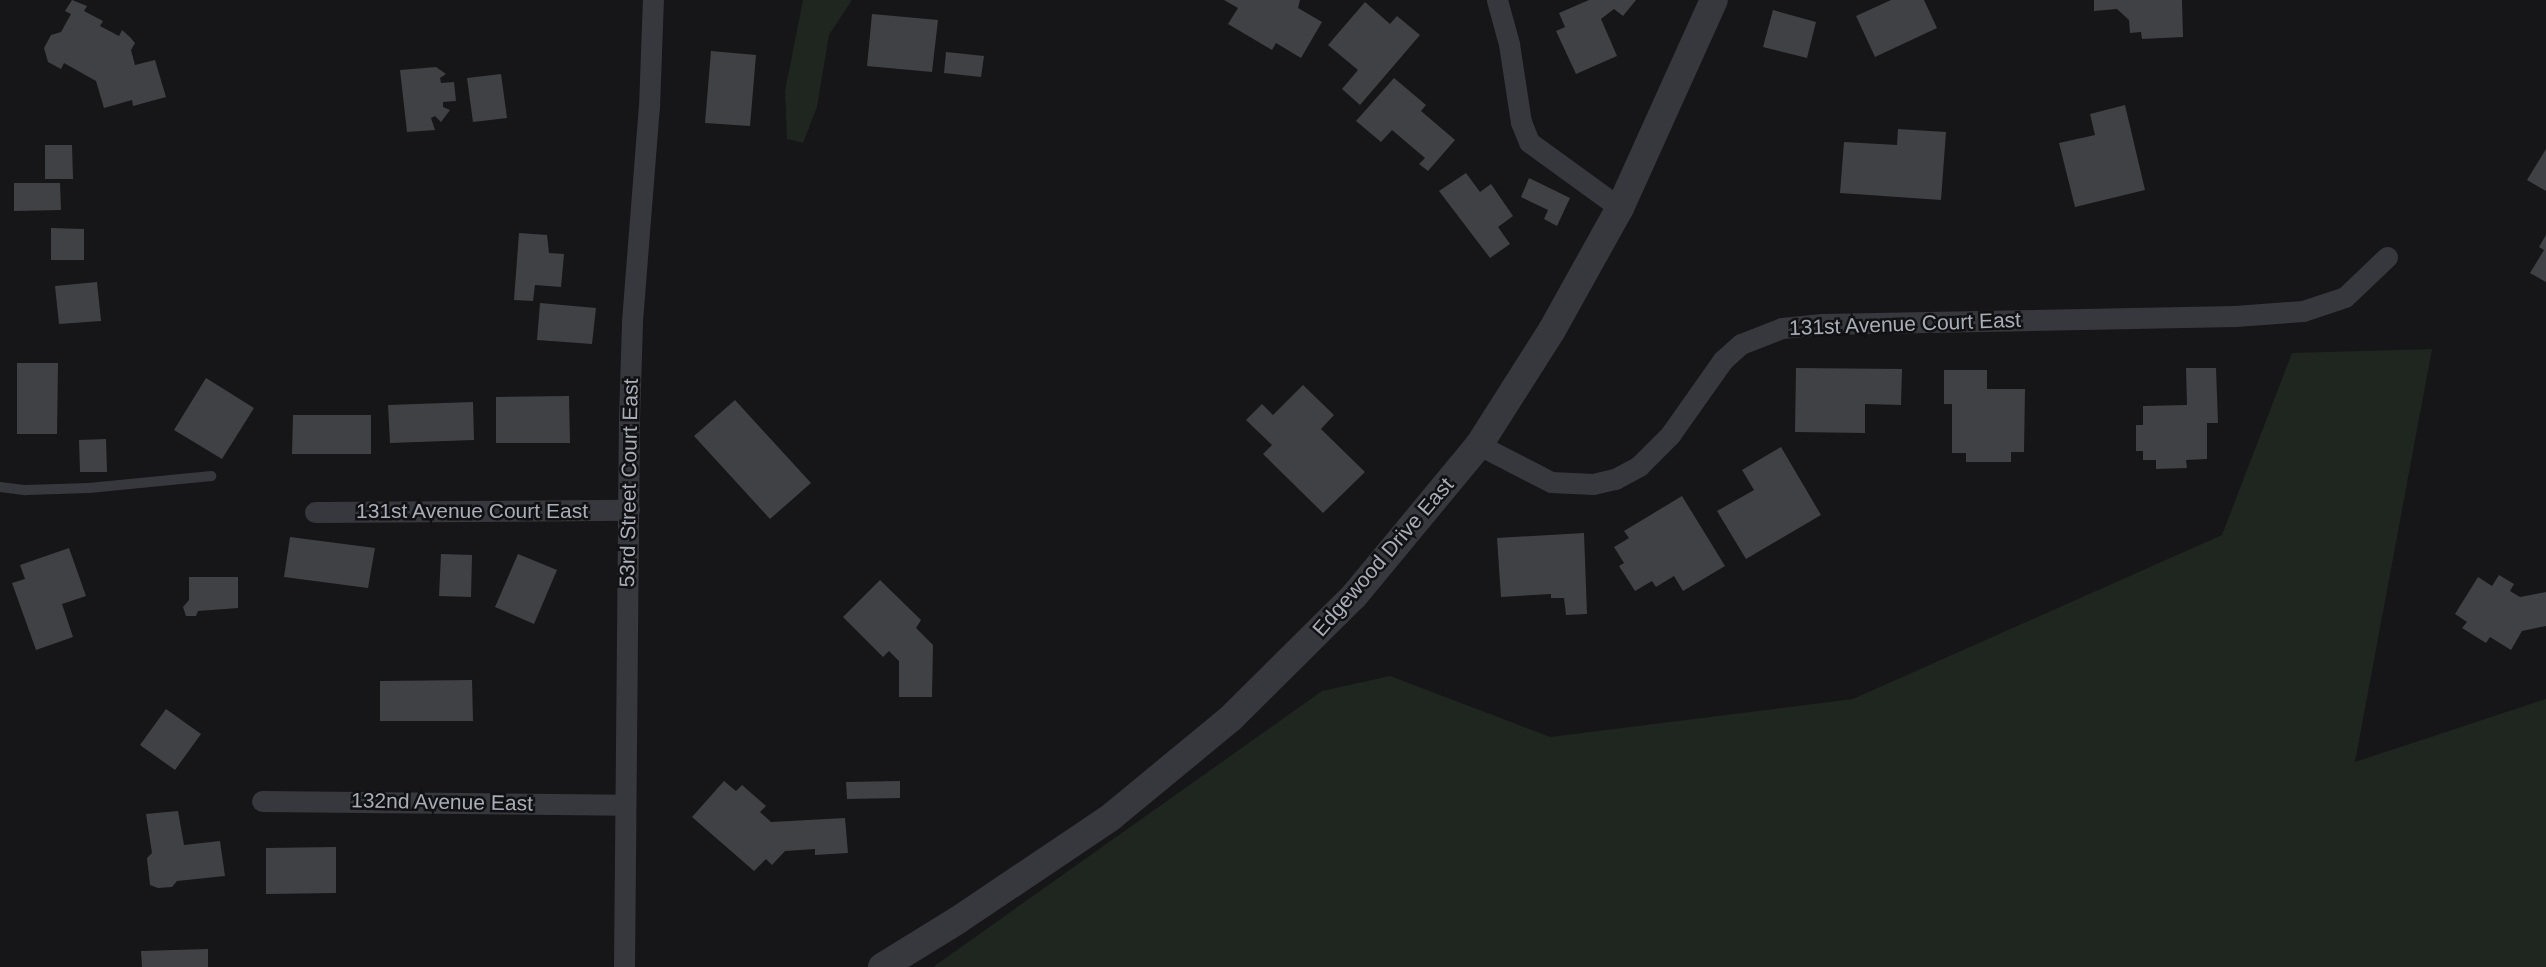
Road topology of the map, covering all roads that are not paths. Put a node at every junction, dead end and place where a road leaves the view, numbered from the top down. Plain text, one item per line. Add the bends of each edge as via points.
1 (653, 0) edge
2 (1497, 0) edge
3 (1714, 0) edge
4 (1620, 208) junction
5 (2387, 257) dead end
6 (1479, 445) junction
7 (211, 476) dead end
8 (0, 487) edge
9 (629, 510) junction
10 (315, 512) dead end
11 (261, 801) dead end
12 (623, 805) junction
13 (624, 967) edge
14 (882, 967) edge

1 - 9 street, 53rd Street Court East via 632,321
2 - 4 street via 1529,142
3 - 4 street, Edgewood Drive East
4 - 6 street, Edgewood Drive East via 1552,330
5 - 6 street, 131st Avenue Court East via 2345,297 2303,312 1782,328 1741,344 1723,360 1671,435 1639,466 1593,484 1550,482
6 - 14 street, Edgewood Drive East via 1354,596 1231,718 1111,817
7 - 8 lane via 89,488
9 - 10 street, 131st Avenue Court East
9 - 12 street, 53rd Street Court East
11 - 12 street, 132nd Avenue East
12 - 13 street, 53rd Street Court East

